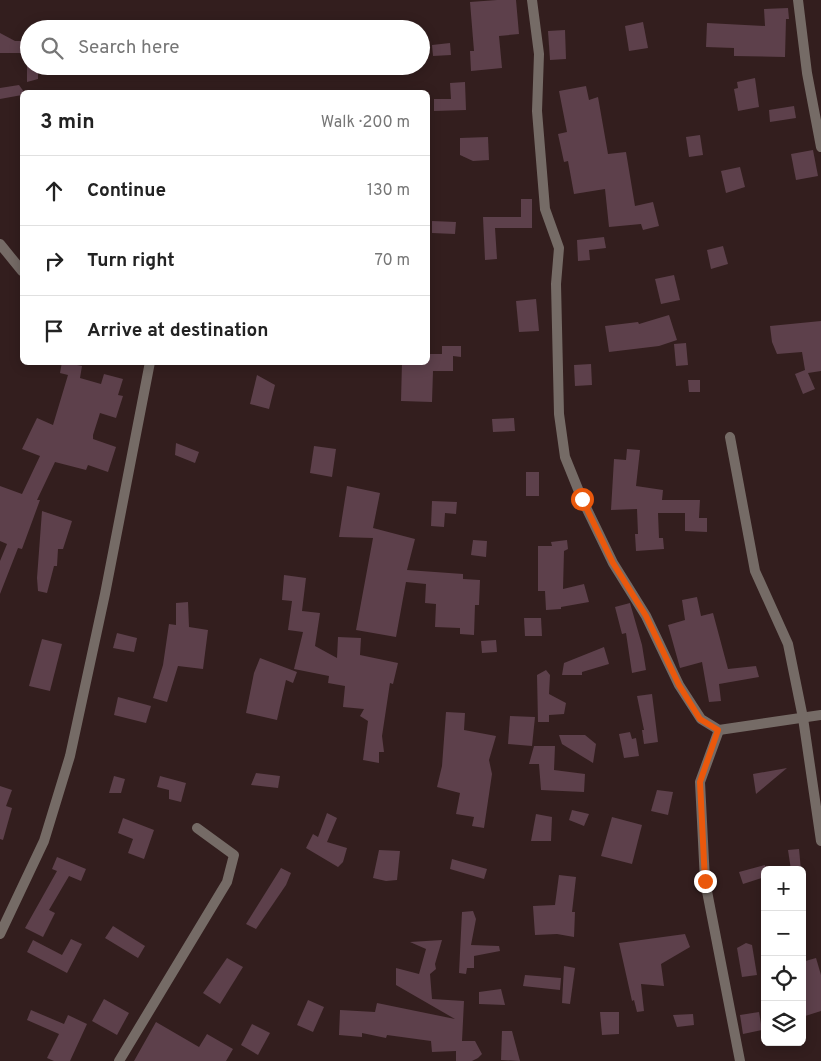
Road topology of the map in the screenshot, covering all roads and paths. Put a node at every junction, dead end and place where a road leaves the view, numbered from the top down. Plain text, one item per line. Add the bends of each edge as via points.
1 (532, 0) edge
2 (798, 0) edge
3 (821, 147) edge
4 (0, 244) edge
5 (20, 269) edge
6 (149, 365) edge
7 (730, 437) dead end
8 (821, 715) edge
9 (803, 718) junction
10 (718, 730) junction
11 (197, 828) dead end
12 (821, 841) edge
13 (0, 934) edge
14 (119, 1061) edge
15 (740, 1061) edge

1 - 10 street via 539,54 537,111 545,209 559,248 556,284 559,414 565,457 613,563 646,616 679,685 700,719
2 - 3 street
4 - 5 street
6 - 13 street via 70,756 44,841
7 - 9 street via 755,572 788,644
8 - 9 street
9 - 10 street
9 - 12 street
10 - 15 street via 700,782 705,881
11 - 14 street via 234,855 226,882

